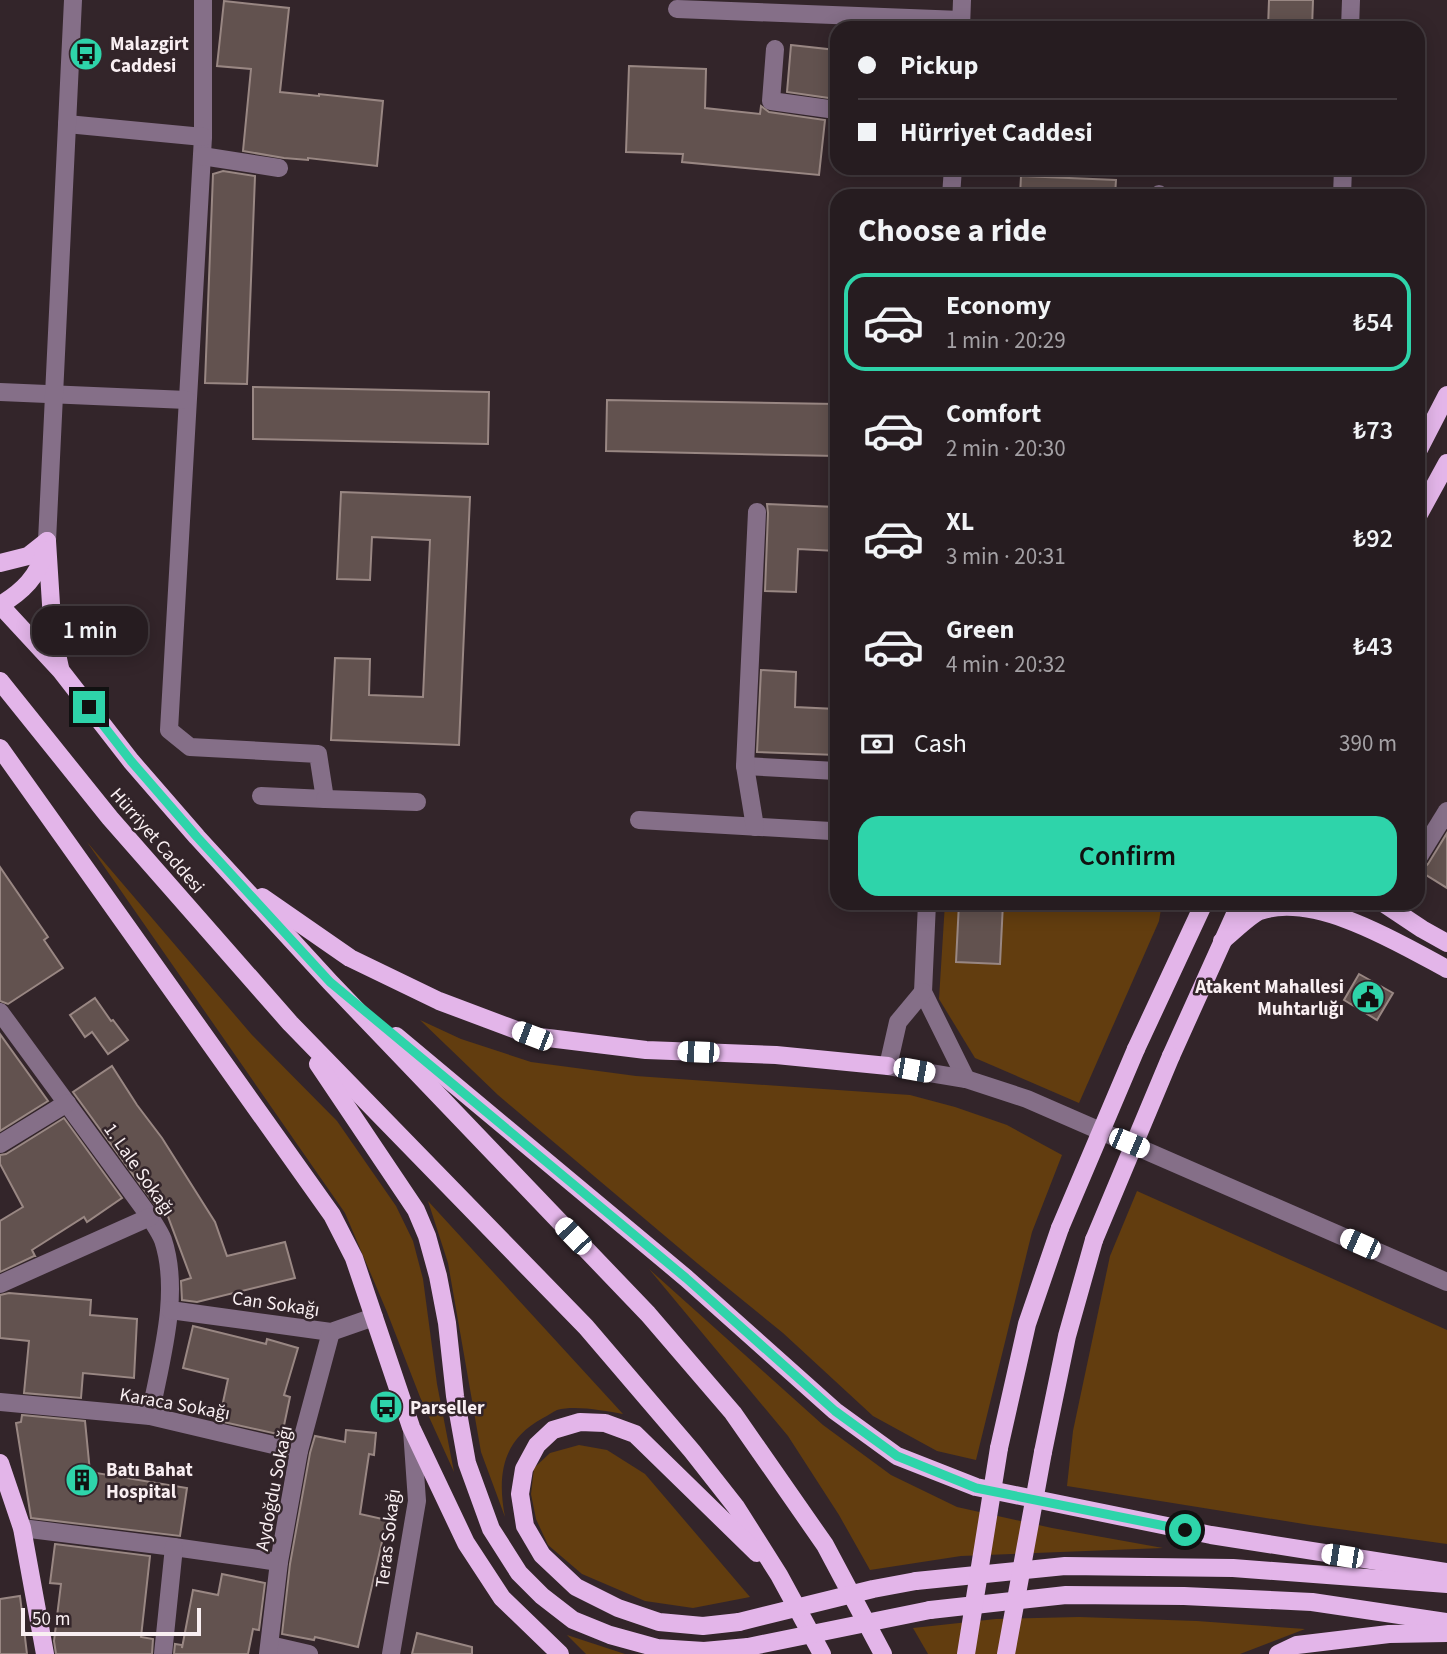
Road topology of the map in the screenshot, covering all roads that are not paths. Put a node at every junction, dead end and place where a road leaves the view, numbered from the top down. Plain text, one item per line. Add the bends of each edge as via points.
1 (73, 0) edge
2 (203, 0) edge
3 (962, 0) edge
4 (1351, 0) edge
5 (677, 9) dead end
6 (904, 21) edge
7 (961, 21) edge
8 (1350, 21) edge
9 (775, 49) dead end
10 (830, 109) edge
11 (67, 124) junction
12 (203, 137) junction
13 (202, 156) junction
14 (279, 168) dead end
15 (0, 393) edge
16 (54, 395) junction
17 (1447, 395) edge
18 (187, 400) junction
19 (1425, 437) edge
20 (1447, 463) edge
21 (1425, 503) edge
22 (757, 512) dead end
23 (47, 541) junction
24 (0, 563) edge
25 (0, 605) edge
26 (61, 671) junction
27 (0, 681) edge
28 (0, 748) edge
29 (745, 766) junction
30 (830, 771) edge
31 (261, 796) dead end
32 (325, 799) junction
33 (417, 802) dead end
34 (1447, 811) edge
35 (639, 820) dead end
36 (755, 827) junction
37 (830, 831) edge
38 (1425, 847) edge
39 (236, 880) junction
40 (927, 910) edge
41 (1190, 910) edge
42 (1201, 910) edge
43 (1237, 910) edge
44 (1270, 910) edge
45 (1311, 910) edge
46 (1394, 910) edge
47 (1191, 931) junction
48 (1222, 941) junction
49 (1447, 943) edge
50 (1447, 969) edge
51 (330, 982) junction
52 (923, 992) junction
53 (0, 1012) edge
54 (290, 1023) junction
55 (888, 1066) junction
56 (966, 1079) junction
57 (67, 1103) junction
58 (0, 1144) edge
59 (150, 1217) junction
60 (1447, 1282) edge
61 (0, 1284) edge
62 (170, 1310) junction
63 (374, 1317) junction
64 (331, 1332) junction
65 (0, 1402) edge
66 (150, 1416) junction
67 (411, 1427) junction
68 (299, 1451) junction
69 (0, 1463) edge
70 (22, 1528) junction
71 (174, 1547) junction
72 (279, 1562) junction
73 (1447, 1572) edge
74 (779, 1575) junction
75 (1447, 1584) edge
76 (1447, 1622) edge
77 (1447, 1633) edge
78 (269, 1649) edge
79 (556, 1652) edge
80 (45, 1654) edge
81 (163, 1654) edge
82 (309, 1654) edge
83 (391, 1654) edge
84 (822, 1654) edge
85 (883, 1654) edge
86 (965, 1654) edge
87 (1006, 1654) edge
88 (1278, 1654) edge

1 - 11 street
2 - 12 street
3 - 7 street
4 - 8 street
5 - 6 street
9 - 10 street via 771,101
11 - 12 street
11 - 16 street
12 - 13 street
13 - 14 street
13 - 18 street
15 - 16 street
16 - 18 street
16 - 23 street
17 - 19 main road
18 - 32 street via 169,730 190,747 318,754
20 - 21 main road
22 - 29 street
23 - 24 main road via 28,556
23 - 25 main road via 38,571 18,594
23 - 26 main road via 53,636
25 - 26 main road, Hürriyet Caddesi
26 - 39 main road, Hürriyet Caddesi via 131,761
27 - 54 main road, Hürriyet Caddesi via 110,818
28 - 63 main road via 332,1215 354,1258
29 - 30 street
29 - 36 street
31 - 32 street
32 - 33 street
34 - 38 street
35 - 36 street
36 - 37 street
39 - 51 main road
39 - 55 main road via 351,958 439,1001 532,1036 646,1050 776,1055
40 - 52 street
41 - 47 main road
42 - 47 main road
43 - 48 main road
44 - 48 main road via 1258,912
45 - 50 main road via 1378,932
46 - 49 main road
47 - 86 main road, bridge via 1060,1228 1027,1324 999,1448
48 - 87 main road, bridge via 1094,1240 1043,1452
51 - 73 main road via 686,1278 835,1411 897,1456 976,1488 1212,1535
51 - 85 main road via 648,1314 733,1413 825,1545
52 - 55 street via 898,1022
52 - 56 street
53 - 57 street, 1. Lale Sokağı
54 - 74 main road via 586,1327 736,1507
54 - 76 main road, bridge via 416,1210 427,1236 447,1323 467,1463 492,1530 519,1573 573,1620 657,1648 704,1651 748,1647 930,1611 1066,1595 1312,1602
55 - 56 street
56 - 60 street via 1027,1099
57 - 58 street
57 - 59 street, 1. Lale Sokağı
59 - 61 street
59 - 62 street, 1. Lale Sokağı via 163,1239 170,1272
62 - 64 street, Can Sokağı
62 - 66 street, 1. Lale Sokağı
63 - 64 street, Can Sokağı
63 - 67 main road
64 - 68 street, Aydoğdu Sokağı
65 - 66 street, Karaca Sokağı
66 - 68 street, Karaca Sokağı
67 - 79 main road via 466,1543 502,1598
67 - 83 street, Teras Sokağı via 417,1501
68 - 72 street, Aydoğdu Sokağı
69 - 70 main road
70 - 71 street
70 - 80 main road
71 - 72 street
71 - 81 street
72 - 78 street, Aydoğdu Sokağı
74 - 75 main road, bridge via 635,1434 605,1423 580,1422 553,1430 524,1469 520,1494 525,1526 542,1555 576,1587 659,1622 703,1626 739,1622 916,1581 1065,1566 1233,1569
74 - 84 main road
77 - 88 main road via 1389,1633 1297,1645
78 - 82 street

